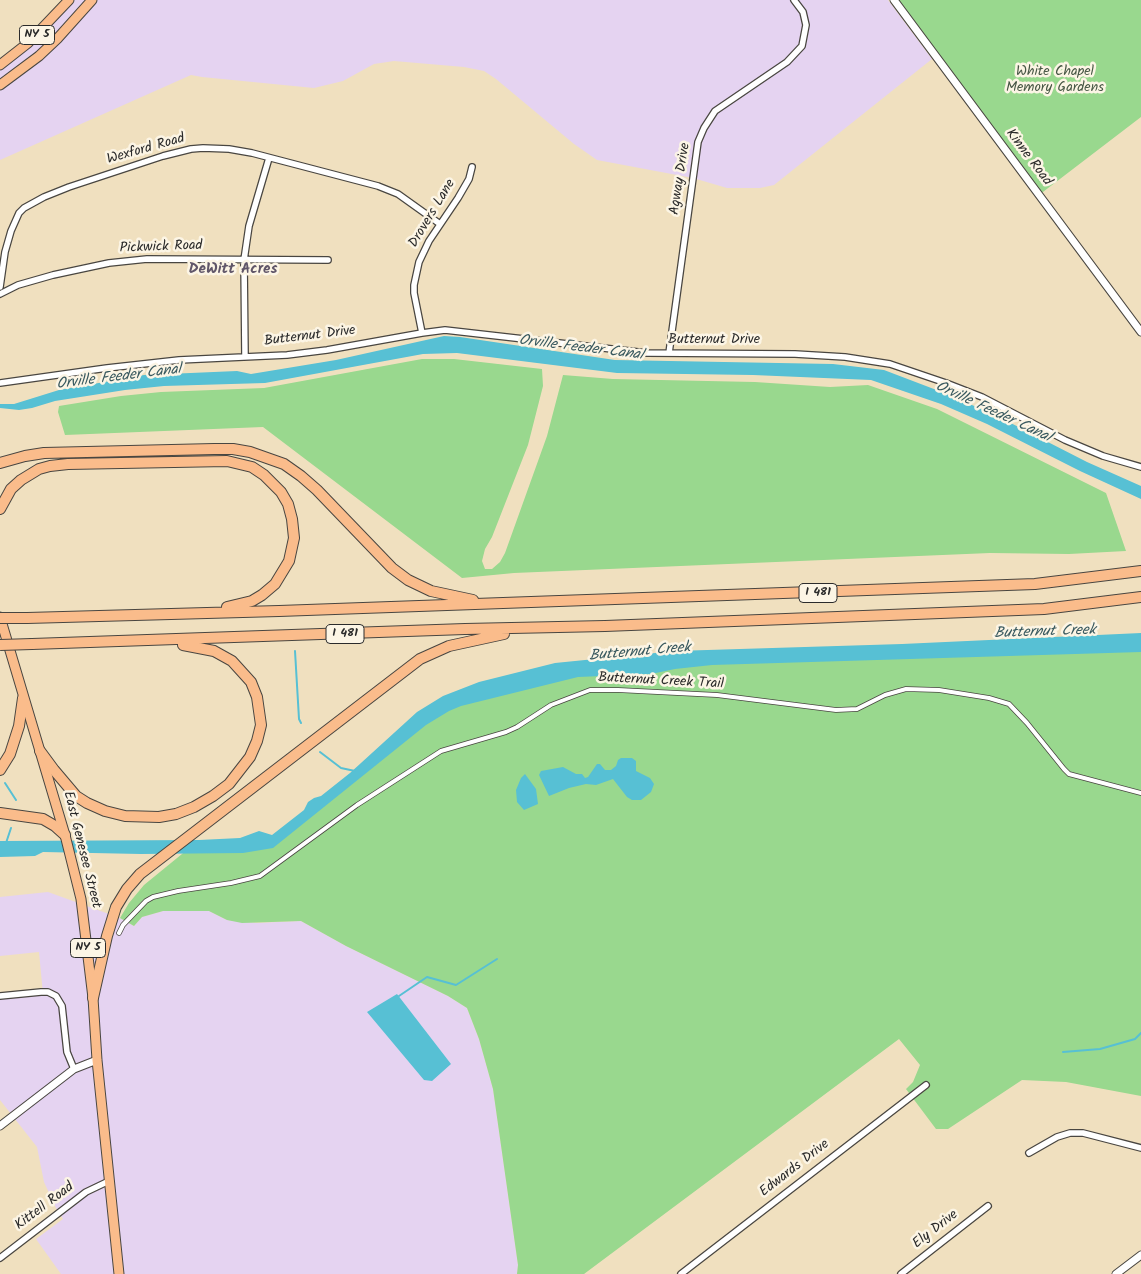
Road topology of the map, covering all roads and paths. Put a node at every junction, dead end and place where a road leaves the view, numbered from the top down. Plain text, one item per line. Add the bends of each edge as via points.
1 (69, 0) edge
2 (92, 0) edge
3 (794, 0) edge
4 (894, 0) edge
5 (0, 64) edge
6 (0, 85) edge
7 (269, 158) junction
8 (472, 167) dead end
9 (440, 224) junction
10 (244, 260) junction
11 (328, 260) dead end
12 (0, 287) edge
13 (0, 294) edge
14 (1141, 332) edge
15 (422, 333) junction
16 (669, 353) junction
17 (245, 357) junction
18 (0, 383) edge
19 (0, 463) edge
20 (1141, 467) edge
21 (0, 509) edge
22 (1141, 571) edge
23 (1141, 597) edge
24 (494, 603) junction
25 (191, 613) junction
26 (0, 618) edge
27 (530, 629) junction
28 (160, 641) junction
29 (0, 645) edge
30 (23, 698) junction
31 (40, 751) junction
32 (0, 770) edge
33 (1141, 793) edge
34 (0, 813) edge
35 (65, 835) junction
36 (119, 933) dead end
37 (0, 996) edge
38 (93, 998) junction
39 (97, 1060) junction
40 (74, 1069) junction
41 (926, 1085) dead end
42 (0, 1126) edge
43 (1141, 1148) edge
44 (1029, 1153) dead end
45 (109, 1181) junction
46 (988, 1206) dead end
47 (1141, 1255) edge
48 (0, 1258) edge
49 (119, 1274) edge
50 (680, 1274) edge
51 (901, 1274) edge
52 (1116, 1274) edge

1 - 5 main road, NY 5 via 28,43
2 - 6 main road, NY 5 via 39,56
3 - 16 street, Agway Drive via 803,12 806,26 802,46 787,62 715,111 698,142
4 - 14 street, Kinne Road
7 - 9 street, Wexford Road via 378,186 398,194
7 - 10 street via 249,226
7 - 12 street, Wexford Road via 229,150 191,149 44,197 19,213 5,252
8 - 9 street, Drovers Lane via 469,179
9 - 15 street, Drovers Lane via 416,270 414,293
10 - 11 street, Pickwick Road
10 - 13 street, Pickwick Road via 166,258 109,263 53,275
10 - 17 street
15 - 16 street, Butternut Drive via 458,330 609,350
15 - 17 street, Butternut Drive via 327,350
16 - 20 street, Butternut Drive via 795,354 890,364 982,397 1065,440
17 - 18 street, Butternut Drive via 179,360
19 - 24 highway via 44,453 214,449 250,452 284,464 300,476 408,580 431,591
21 - 25 highway via 11,489 21,480 50,466 227,461 252,467 274,483 288,504 294,538 289,561 275,584 252,601
22 - 24 highway, I 481 via 1035,584
23 - 27 highway, I 481 via 1044,609
24 - 25 highway, I 481
25 - 26 highway, I 481, bridge
26 - 30 main road, East Genesee Street / NY 5
27 - 28 highway, I 481
27 - 38 highway via 463,642 420,659 140,874 116,907 106,936
28 - 29 highway, I 481, bridge
28 - 31 highway via 224,655 251,682 257,697 260,732 250,758 229,784 194,807 176,814 125,816 105,811 76,796
30 - 31 main road, East Genesee Street / NY 5
30 - 32 highway via 19,726 10,754
31 - 35 main road, East Genesee Street / NY 5
33 - 36 street, Butternut Creek Trail via 1069,774 1009,704 989,698 939,690 906,689 857,709 836,710 717,695 590,690 551,705 506,732 441,751 357,805 260,876 153,897 122,925
34 - 35 highway via 42,819
35 - 38 main road, East Genesee Street / NY 5 via 81,899
37 - 40 street via 48,992 56,996 62,1006 67,1052
38 - 39 main road, East Genesee Street / NY 5
39 - 40 street
39 - 45 main road, East Genesee Street / NY 5
40 - 42 street
41 - 50 street, Edwards Drive
43 - 44 street via 1084,1133 1070,1133 1056,1137
45 - 48 street, Kittell Road via 86,1192
45 - 49 main road, East Genesee Street / NY 5
46 - 51 street, Ely Drive
47 - 52 street

